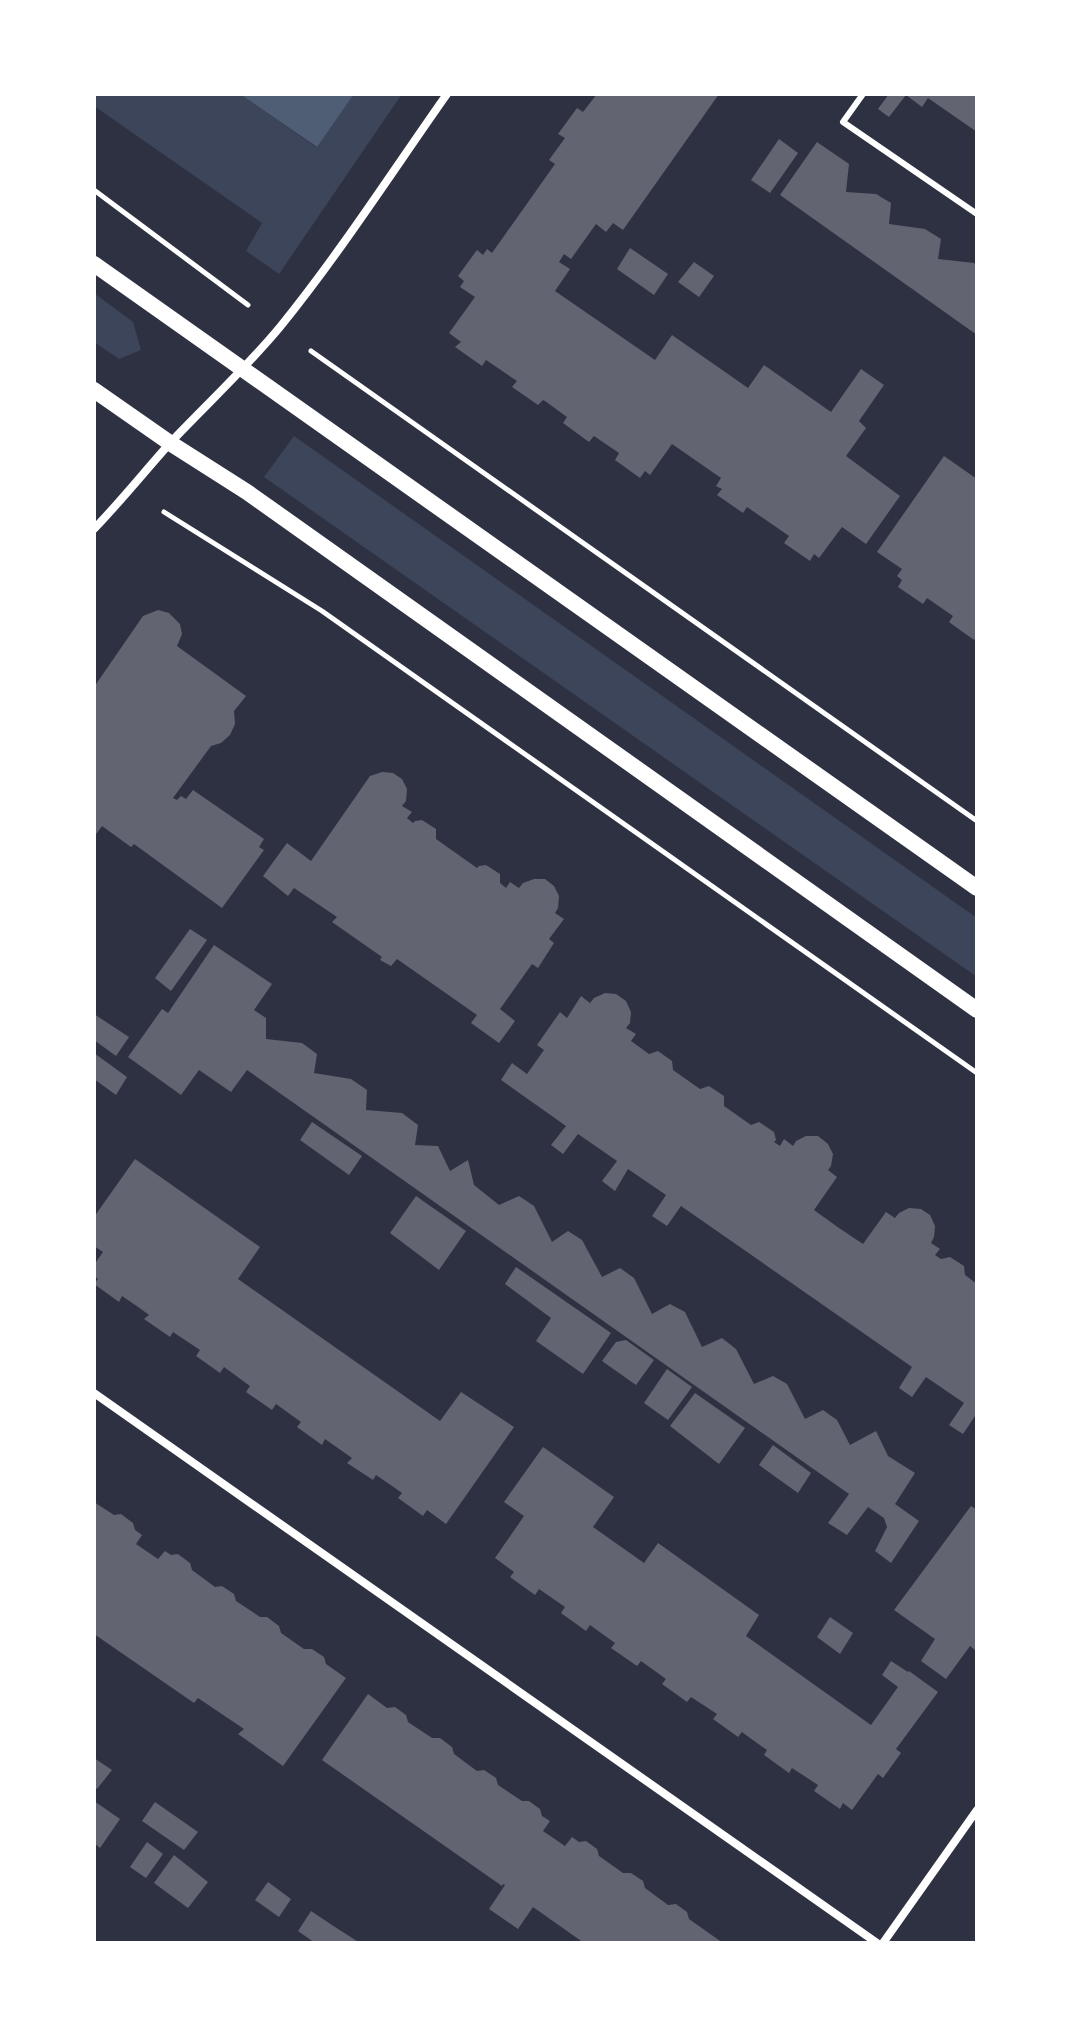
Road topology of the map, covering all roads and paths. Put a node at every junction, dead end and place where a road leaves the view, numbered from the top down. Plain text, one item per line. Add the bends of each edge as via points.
1 (447, 94) edge
2 (863, 94) edge
3 (94, 190) edge
4 (977, 214) edge
5 (94, 264) edge
6 (279, 328) junction
7 (243, 369) junction
8 (94, 390) edge
9 (170, 443) junction
10 (130, 491) junction
11 (94, 529) edge
12 (977, 821) edge
13 (977, 888) edge
14 (977, 1010) edge
15 (977, 1073) edge
16 (94, 1393) edge
17 (977, 1810) edge
18 (880, 1943) edge

1 - 6 street
2 - 4 lane via 843,122
3 - 6 path
5 - 7 main road
6 - 7 street
6 - 12 path
7 - 9 street
7 - 13 main road
8 - 9 main road
9 - 10 street
9 - 14 main road via 247,492
10 - 11 street
10 - 15 path via 322,611
16 - 18 street
17 - 18 street

